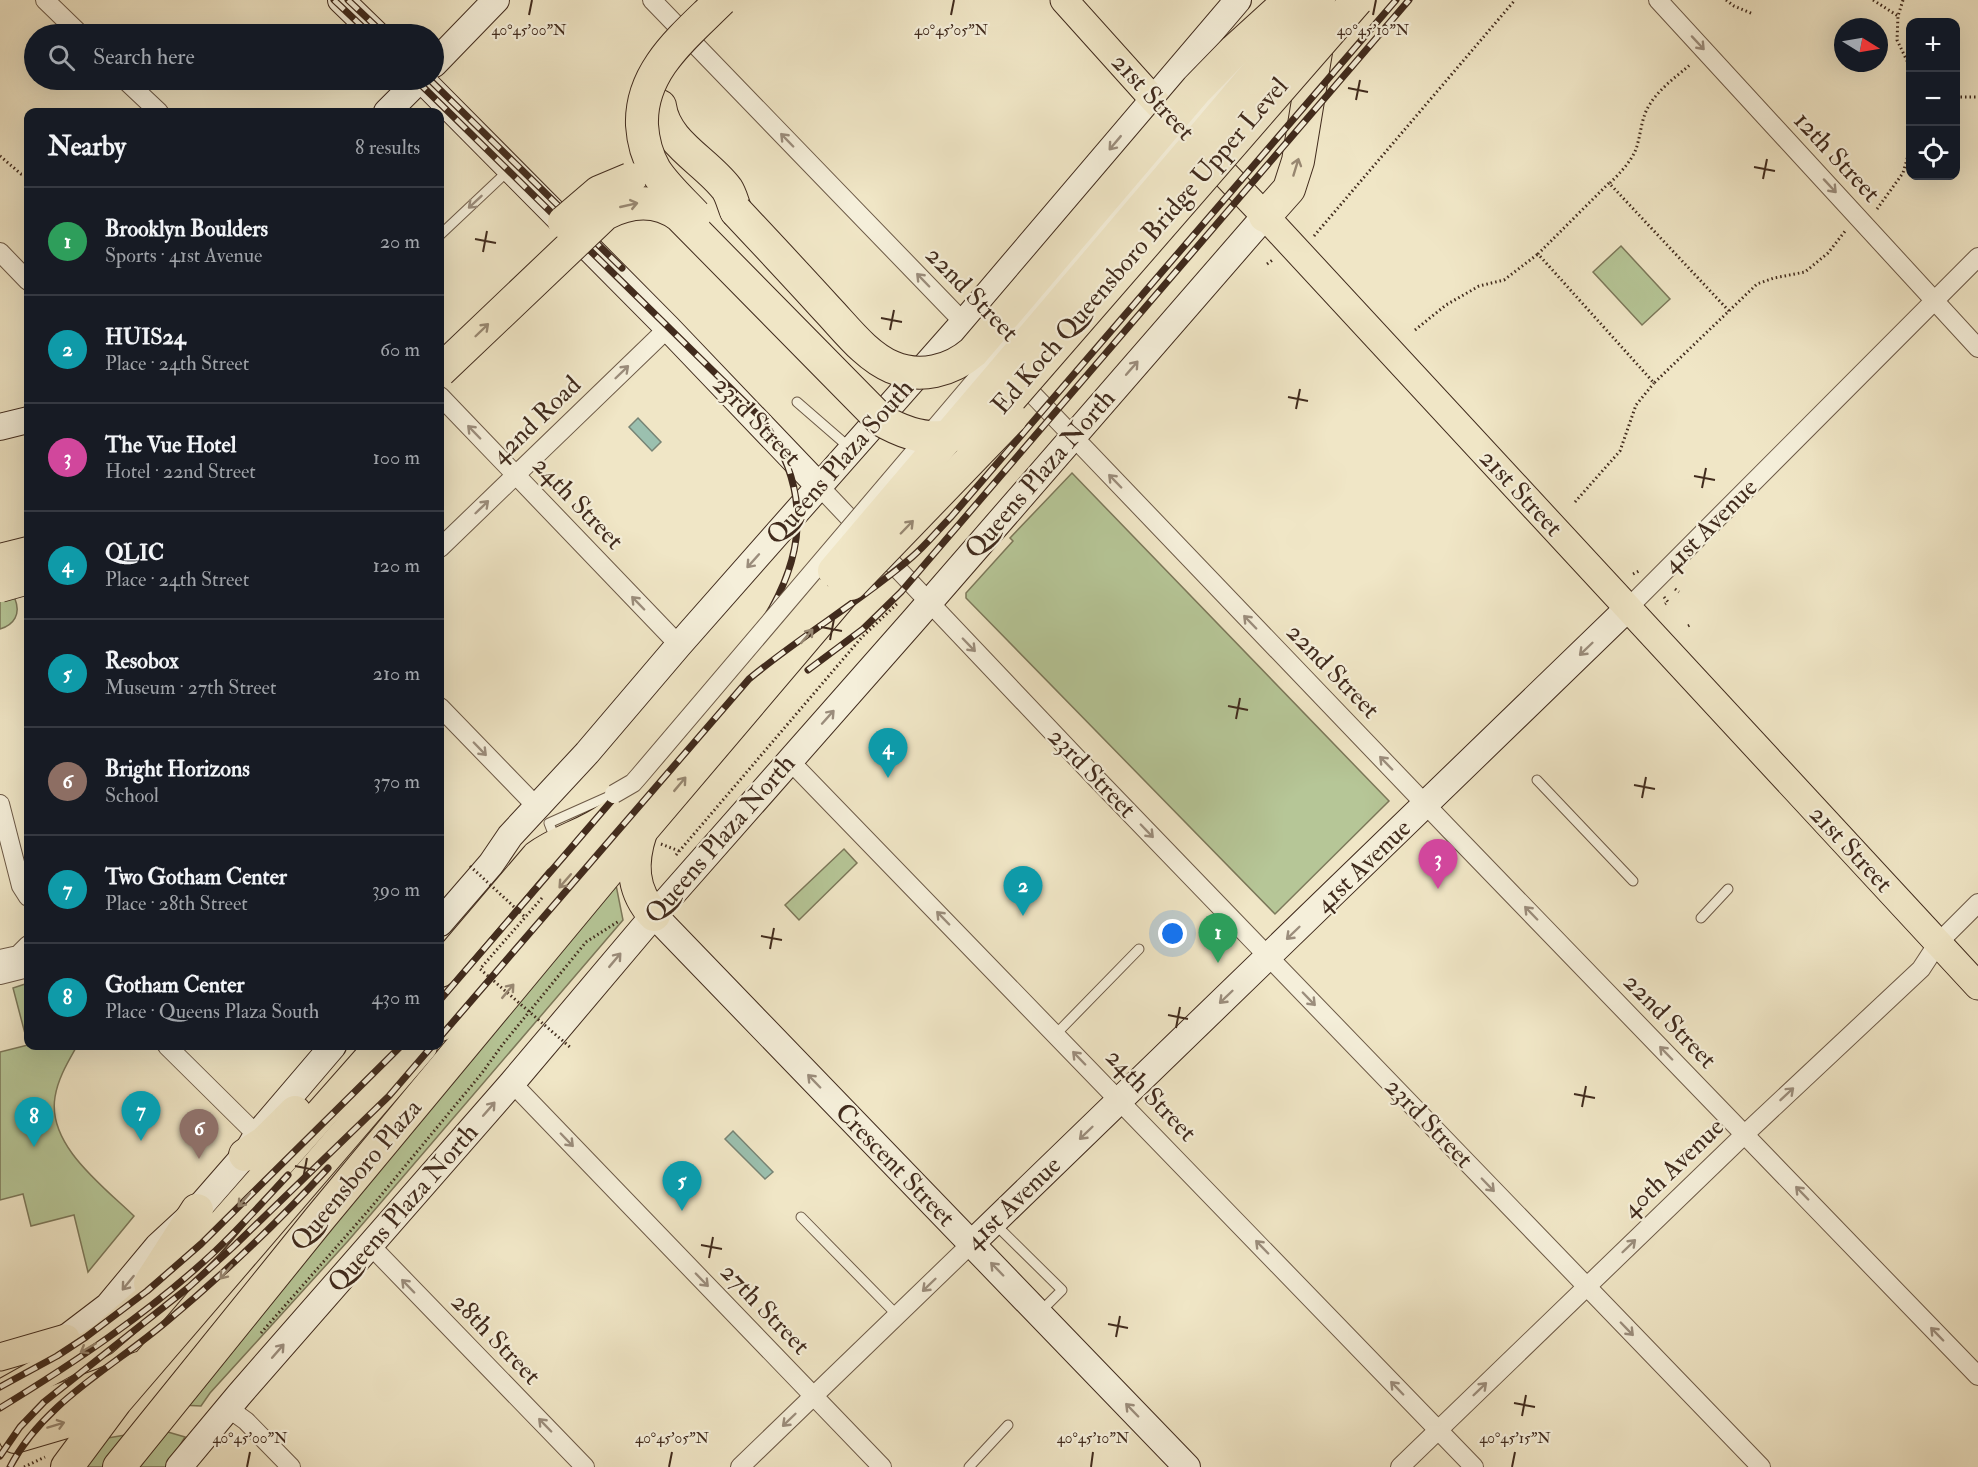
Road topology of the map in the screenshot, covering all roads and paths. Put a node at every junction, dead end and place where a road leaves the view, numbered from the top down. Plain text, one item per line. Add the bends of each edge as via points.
1 (45, 0) edge
2 (340, 0) edge
3 (496, 0) edge
4 (652, 0) edge
5 (736, 0) edge
6 (1064, 0) edge
7 (1238, 0) edge
8 (1290, 0) edge
9 (1299, 0) edge
10 (1319, 0) edge
11 (1324, 0) edge
12 (1334, 0) edge
13 (1357, 0) edge
14 (1370, 0) edge
15 (1515, 0) edge
16 (1658, 0) edge
17 (1726, 0) edge
18 (1873, 0) edge
19 (1903, 0) edge
20 (717, 12) edge
21 (1752, 14) dead end
22 (1898, 16) junction
23 (70, 24) edge
24 (365, 24) edge
25 (444, 54) edge
26 (1906, 57) edge
27 (1691, 64) dead end
28 (136, 90) edge
29 (410, 90) edge
30 (430, 90) edge
31 (1978, 97) edge
32 (1960, 98) edge
33 (1153, 99) junction
34 (155, 108) edge
35 (391, 108) edge
36 (0, 156) edge
37 (1906, 164) edge
38 (511, 169) junction
39 (24, 174) edge
40 (1609, 183) junction
41 (1877, 208) dead end
42 (736, 211) junction
43 (1265, 216) junction
44 (1320, 228) dead end
45 (444, 231) edge
46 (1846, 231) dead end
47 (0, 252) edge
48 (1538, 254) junction
49 (1978, 257) edge
50 (24, 277) edge
51 (1934, 300) junction
52 (1729, 311) junction
53 (964, 322) junction
54 (668, 328) junction
55 (1414, 330) dead end
56 (444, 338) edge
57 (1978, 348) edge
58 (444, 367) edge
59 (1654, 383) junction
60 (444, 400) edge
61 (797, 402) dead end
62 (24, 421) edge
63 (0, 427) edge
64 (1072, 436) junction
65 (851, 450) junction
66 (516, 474) junction
67 (819, 486) junction
68 (1575, 502) dead end
69 (444, 544) edge
70 (0, 549) edge
71 (24, 554) edge
72 (0, 560) edge
73 (836, 572) junction
74 (24, 575) edge
75 (24, 580) edge
76 (0, 586) edge
77 (1664, 597) dead end
78 (928, 603) junction
79 (897, 604) dead end
80 (1665, 604) dead end
81 (1628, 608) junction
82 (679, 645) junction
83 (444, 711) edge
84 (789, 760) junction
85 (1537, 780) dead end
86 (645, 788) junction
87 (614, 794) joint
88 (0, 804) edge
89 (1426, 805) junction
90 (537, 807) junction
91 (652, 837) junction
92 (557, 844) junction
93 (470, 866) dead end
94 (1633, 881) dead end
95 (1728, 889) dead end
96 (24, 891) edge
97 (542, 898) dead end
98 (1978, 903) edge
99 (654, 915) junction
100 (525, 917) junction
101 (444, 918) edge
102 (1701, 918) dead end
103 (622, 920) dead end
104 (1938, 943) junction
105 (24, 949) edge
106 (1139, 949) dead end
107 (1268, 957) junction
108 (0, 959) edge
109 (444, 966) edge
110 (24, 969) edge
111 (0, 975) edge
112 (1978, 986) edge
113 (444, 1020) edge
114 (1056, 1034) junction
115 (571, 1048) dead end
116 (170, 1050) edge
117 (330, 1050) edge
118 (361, 1050) edge
119 (377, 1050) edge
120 (418, 1050) edge
121 (512, 1083) junction
122 (374, 1100) junction
123 (1120, 1100) junction
124 (1745, 1134) junction
125 (251, 1145) junction
126 (290, 1149) junction
127 (197, 1210) junction
128 (801, 1217) dead end
129 (993, 1222) junction
130 (971, 1244) junction
131 (370, 1245) junction
132 (1587, 1287) junction
133 (1039, 1313) junction
134 (897, 1316) junction
135 (123, 1323) junction
136 (224, 1336) junction
137 (66, 1338) junction
138 (255, 1340) dead end
139 (0, 1357) edge
140 (148, 1364) junction
141 (0, 1370) edge
142 (1978, 1376) edge
143 (188, 1380) junction
144 (0, 1396) edge
145 (814, 1396) junction
146 (116, 1401) junction
147 (228, 1408) junction
148 (0, 1422) edge
149 (1008, 1425) dead end
150 (1438, 1430) junction
151 (0, 1442) edge
152 (1177, 1461) edge
153 (67, 1467) edge
154 (118, 1467) edge
155 (179, 1467) edge
156 (291, 1467) edge
157 (585, 1467) edge
158 (740, 1467) edge
159 (882, 1467) edge
160 (969, 1467) edge
161 (1400, 1467) edge
162 (1474, 1467) edge
163 (1761, 1467) edge

1 - 23 street
2 - 24 main road
3 - 25 main road
53 -> 4 street, 22nd Street
5 - 20 highway
6 - 33 main road, 21st Street
7 - 33 main road, Queens Plaza South
8 - 42 highway, bridge via 1197,89 973,352 948,368 912,373 882,362
9 - 73 street, bridge
10 - 73 highway, bridge
43 -> 11 highway via 1289,189 1298,160
12 - 20 highway, bridge via 1276,60 995,389 963,415 942,423 922,424 901,419 875,402 670,189 654,167 643,132 644,103 650,83 667,55
58 -> 13 highway, Ed Koch Queensboro Bridge Upper Level, bridge via 605,214 624,206 654,203 680,216 881,420 923,436 968,432 1008,401
73 -> 14 highway, bridge via 999,431
15 - 44 path
16 -> 51 street, 12th Street
17 - 21 path
18 - 22 path
19 - 22 path
20 - 42 highway via 673,66 660,106 671,132 728,190
22 - 26 path via 1897,40
27 - 40 path via 1649,105 1635,151
28 - 34 street
29 - 35 main road
30 - 38 main road, 23rd Street
31 - 32 path
33 - 43 main road, 21st Street
33 -> 53 main road, Queens Plaza South
36 - 39 path
37 - 41 path
38 -> 45 lane
38 - 54 main road, 23rd Street
40 - 48 path
40 - 52 path
42 - 56 highway, bridge via 696,183 676,178 640,177 610,186 575,211
64 -> 43 main road, Queens Plaza North
43 - 81 main road, 21st Street
46 - 52 path via 1805,272 1757,284
47 - 50 street
48 - 55 path via 1504,280 1479,286 1446,305
48 - 59 path
49 - 51 street, 41st Avenue
51 - 57 street, 12th Street
51 - 81 street, 41st Avenue
52 - 59 path
53 - 64 street, 22nd Street
53 - 65 main road, Queens Plaza South
66 -> 54 street, 42nd Road
54 - 67 main road, 23rd Street
59 - 68 path via 1636,405 1620,451
66 -> 60 street, 24th Street
61 - 65 lane
62 - 63 main road
64 - 78 main road, Queens Plaza North
89 -> 64 street, 22nd Street
65 - 67 main road, Queens Plaza South
69 -> 66 street, 42nd Road
82 -> 66 street, 24th Street
67 - 78 street, 23rd Street
67 -> 82 main road, Queens Plaza South
70 - 74 street
71 - 72 highway, bridge
73 - 86 highway
73 - 87 street, bridge via 640,776
91 -> 73 highway, Queensboro Plaza
75 - 76 highway, bridge
77 - 80 path via 1668,602
84 -> 78 main road, Queens Plaza North
78 -> 107 street, 23rd Street
79 - 91 path via 848,653 679,850
81 -> 89 main road, 41st Avenue
81 - 104 main road, 21st Street
82 - 90 main road, Queens Plaza South
83 -> 90 street
84 - 99 main road, Queens Plaza North
114 -> 84 street, 24th Street
85 - 94 lane
86 - 92 highway via 589,831
86 -> 113 highway
87 - 92 lane via 549,823
88 - 96 street
89 -> 107 main road, 41st Avenue
124 -> 89 street, 22nd Street
90 - 101 main road, Queens Plaza South
91 - 99 highway via 635,856 634,876 639,895
136 -> 91 highway, Queensboro Plaza
92 - 109 highway via 527,867
93 - 100 path, bridge
95 - 102 lane
97 - 100 path, bridge
98 - 104 street, 40th Avenue
121 -> 99 main road, Queens Plaza North
130 -> 99 main road, Crescent Street
100 - 115 path, bridge via 480,969
103 - 138 path via 586,942 368,1211
104 - 112 main road, 21st Street
124 -> 104 street, 40th Avenue via 1921,969
105 - 108 street via 18,955
106 - 114 lane
107 -> 123 main road, 41st Avenue
107 -> 132 street, 23rd Street
110 - 111 street
123 -> 114 street, 24th Street
116 - 125 street
117 - 125 main road
118 - 125 highway via 266,1142
119 - 126 highway
120 - 122 highway
131 -> 121 main road, Queens Plaza North
121 -> 145 street, 27th Street
122 - 126 highway
122 -> 140 highway
123 -> 129 main road, 41st Avenue
150 -> 123 street, 24th Street
132 -> 124 street, 40th Avenue
142 -> 124 street, 22nd Street
125 - 127 main road
126 -> 135 highway via 208,1242
127 - 135 highway
127 -> 137 main road via 158,1246 108,1305
128 - 134 lane
129 - 130 main road, 41st Avenue
129 - 133 lane via 1062,1290
133 -> 130 main road, Crescent Street
130 -> 134 street, 41st Avenue
147 -> 131 main road, Queens Plaza North
157 -> 131 street, 28th Street
150 -> 132 street, 40th Avenue
132 -> 163 street, 23rd Street
152 -> 133 main road, Crescent Street
134 - 145 street, 41st Avenue
135 -> 144 highway via 102,1340
136 - 140 highway
136 - 143 highway, Queensboro Plaza
137 - 139 main road
137 - 141 main road
140 - 146 highway
140 - 148 highway
143 - 146 highway
143 - 154 highway, Queensboro Plaza
145 -> 158 street, 41st Avenue
145 - 159 street, 27th Street
151 -> 146 highway via 83,1417
146 - 153 highway
147 - 155 main road, Queens Plaza North
147 - 156 street
149 - 160 lane
150 - 161 street, 40th Avenue
150 - 162 street, 24th Street

